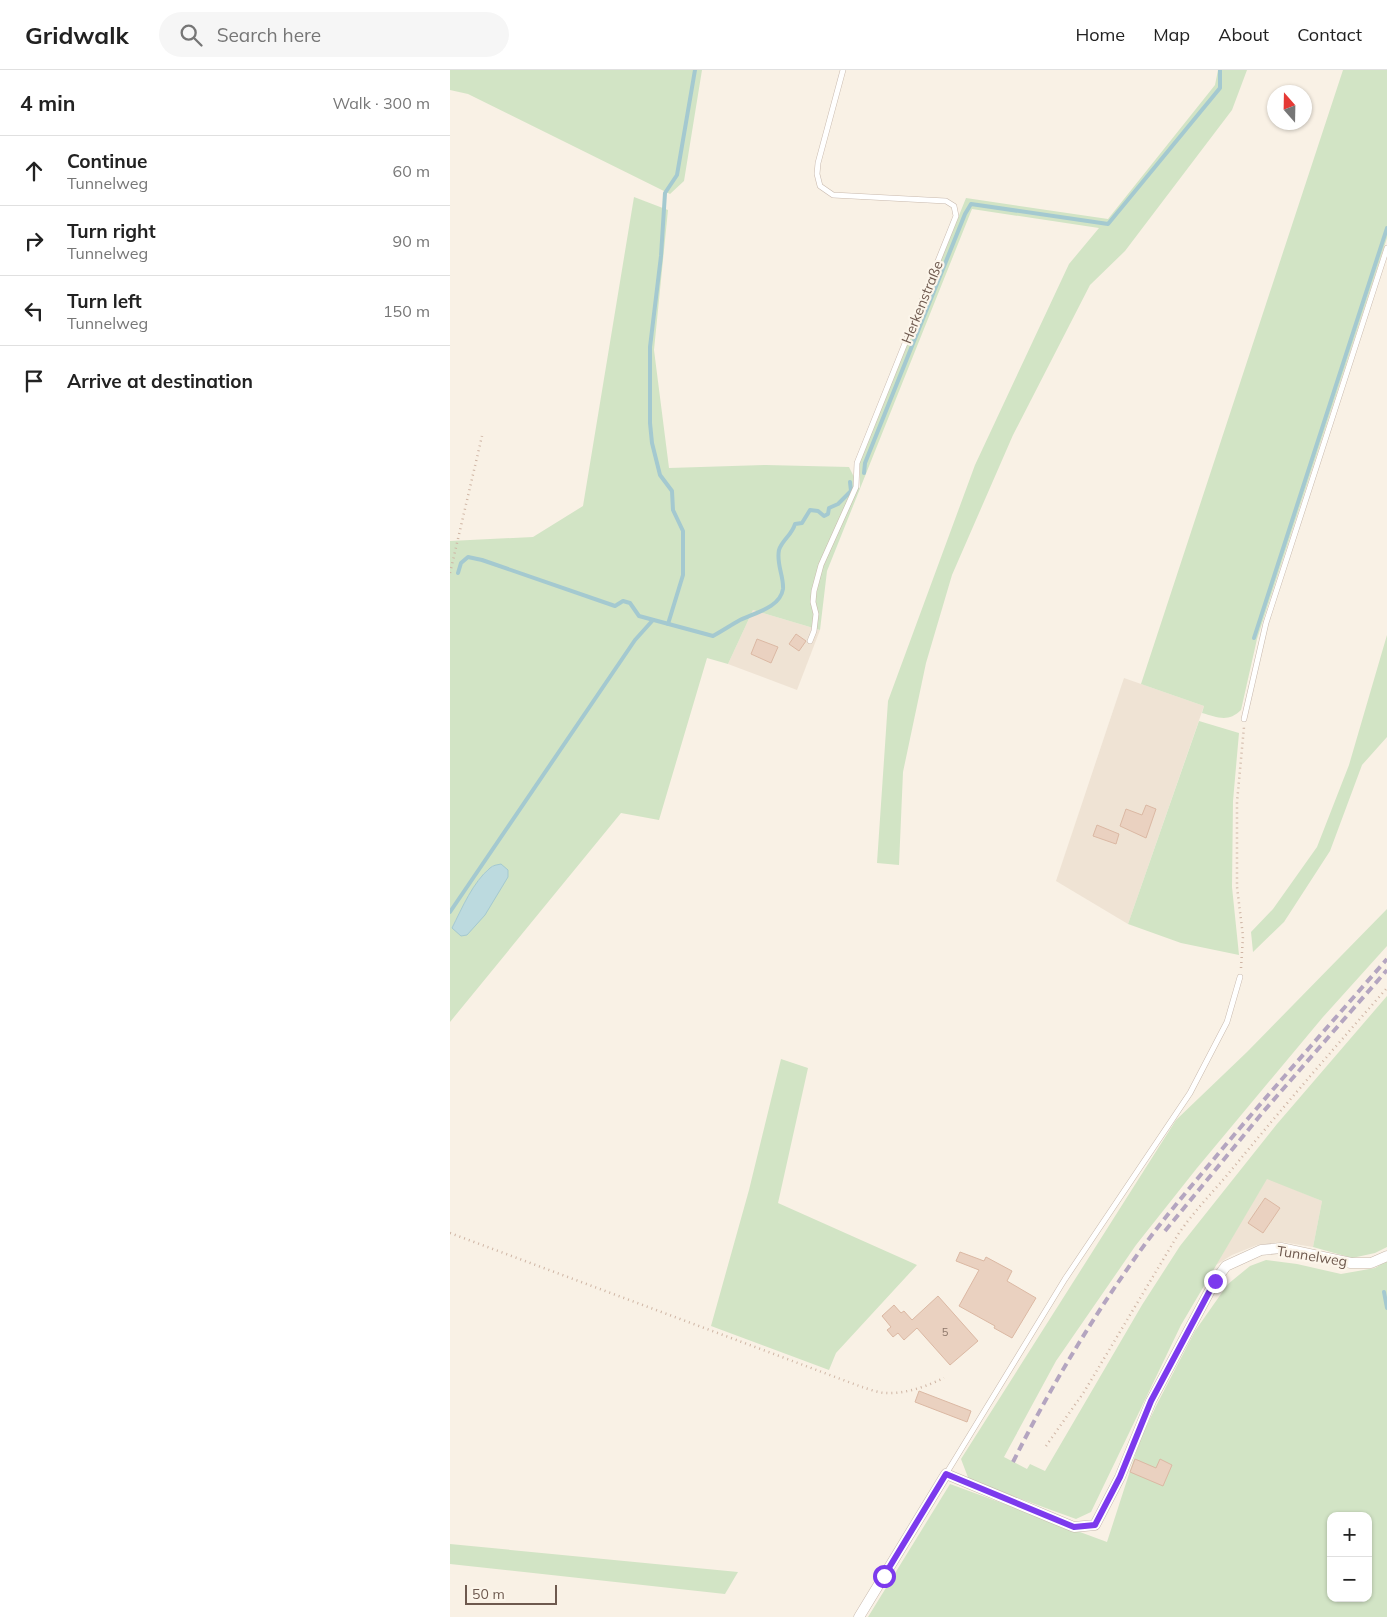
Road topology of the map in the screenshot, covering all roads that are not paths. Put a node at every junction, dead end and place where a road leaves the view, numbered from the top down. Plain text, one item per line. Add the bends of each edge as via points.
1 (843, 70) edge
2 (1387, 248) edge
3 (810, 641) dead end
4 (1244, 719) road end
5 (1240, 978) road end
6 (1387, 1256) edge
7 (946, 1474) junction
8 (859, 1617) edge

1 - 3 lane, Herkenstraße via 818,163 820,186 833,195 946,201 954,206 956,216 857,463 856,487 814,591 816,614
2 - 4 lane via 1266,623
5 - 7 lane via 1227,1022 1190,1093 1065,1279
6 - 7 street, Tunnelweg via 1371,1263 1351,1263 1281,1248 1261,1250 1226,1266 1151,1401 1120,1477 1095,1525 1074,1527
7 - 8 street

